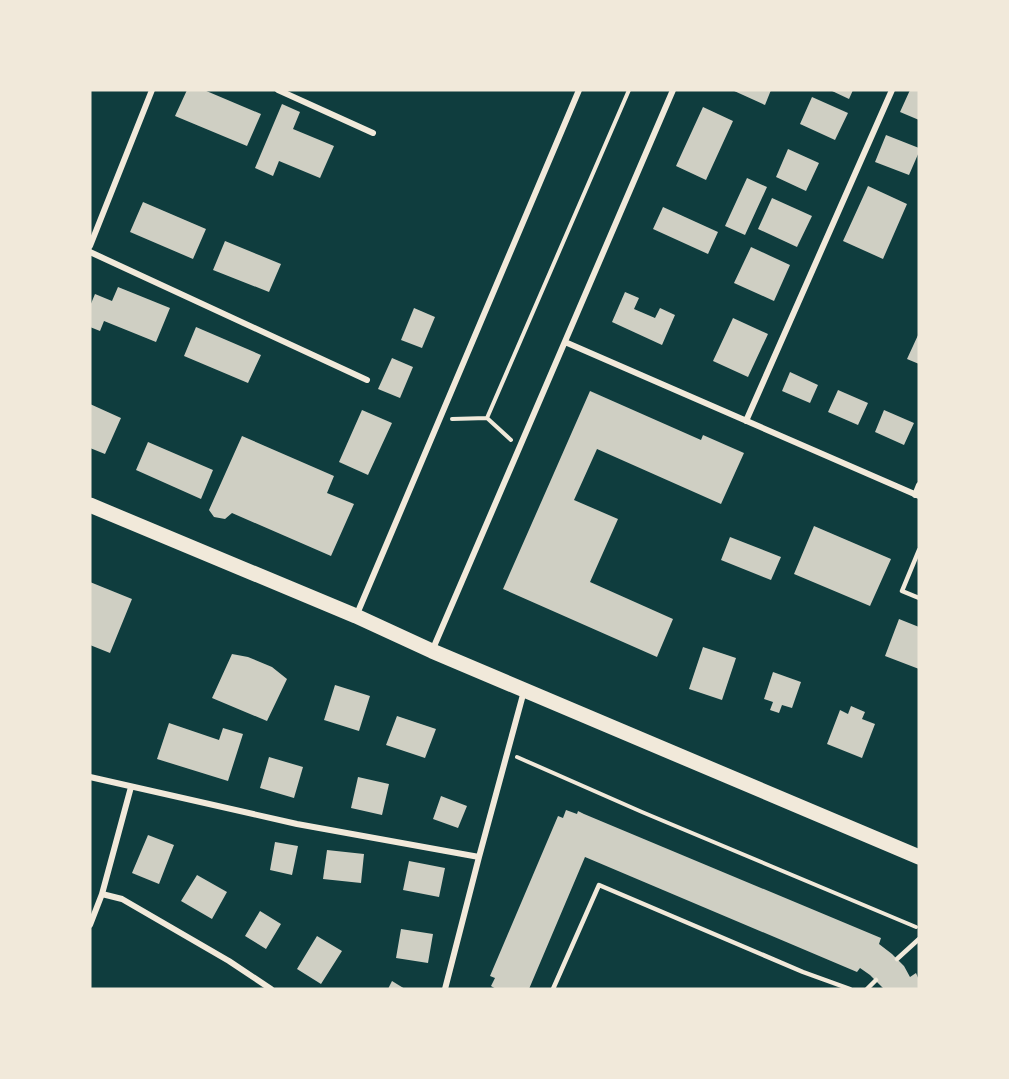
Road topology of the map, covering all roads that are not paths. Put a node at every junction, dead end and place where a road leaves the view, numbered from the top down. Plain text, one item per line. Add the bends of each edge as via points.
1 (152, 90) edge
2 (278, 90) edge
3 (579, 90) edge
4 (673, 90) edge
5 (892, 90) edge
6 (374, 133) dead end
7 (90, 246) edge
8 (90, 252) edge
9 (565, 342) junction
10 (367, 380) dead end
11 (746, 422) junction
12 (919, 485) edge
13 (917, 495) edge
14 (90, 505) edge
15 (919, 550) edge
16 (919, 598) edge
17 (356, 616) junction
18 (432, 651) junction
19 (525, 691) junction
20 (90, 777) edge
21 (132, 787) junction
22 (479, 857) junction
23 (919, 857) edge
24 (102, 894) junction
25 (90, 925) edge
26 (919, 939) edge
27 (897, 959) dead end
28 (876, 980) dead end
29 (271, 989) edge
30 (445, 989) edge
31 (553, 989) edge
32 (850, 989) edge
33 (867, 989) edge

1 - 7 street
2 - 6 street
3 - 17 street
4 - 9 street
5 - 11 street
8 - 10 street
9 - 11 street
9 - 18 street
11 - 13 street
12 - 13 street
14 - 17 main road
15 - 16 lane via 902,591
17 - 18 main road
18 - 19 main road
19 - 22 street
19 - 23 main road
20 - 21 street
21 - 22 street via 297,824
21 - 24 street
22 - 30 street
24 - 25 street
24 - 29 street via 132,905
26 - 27 lane
28 - 33 lane
31 - 32 lane via 599,885

